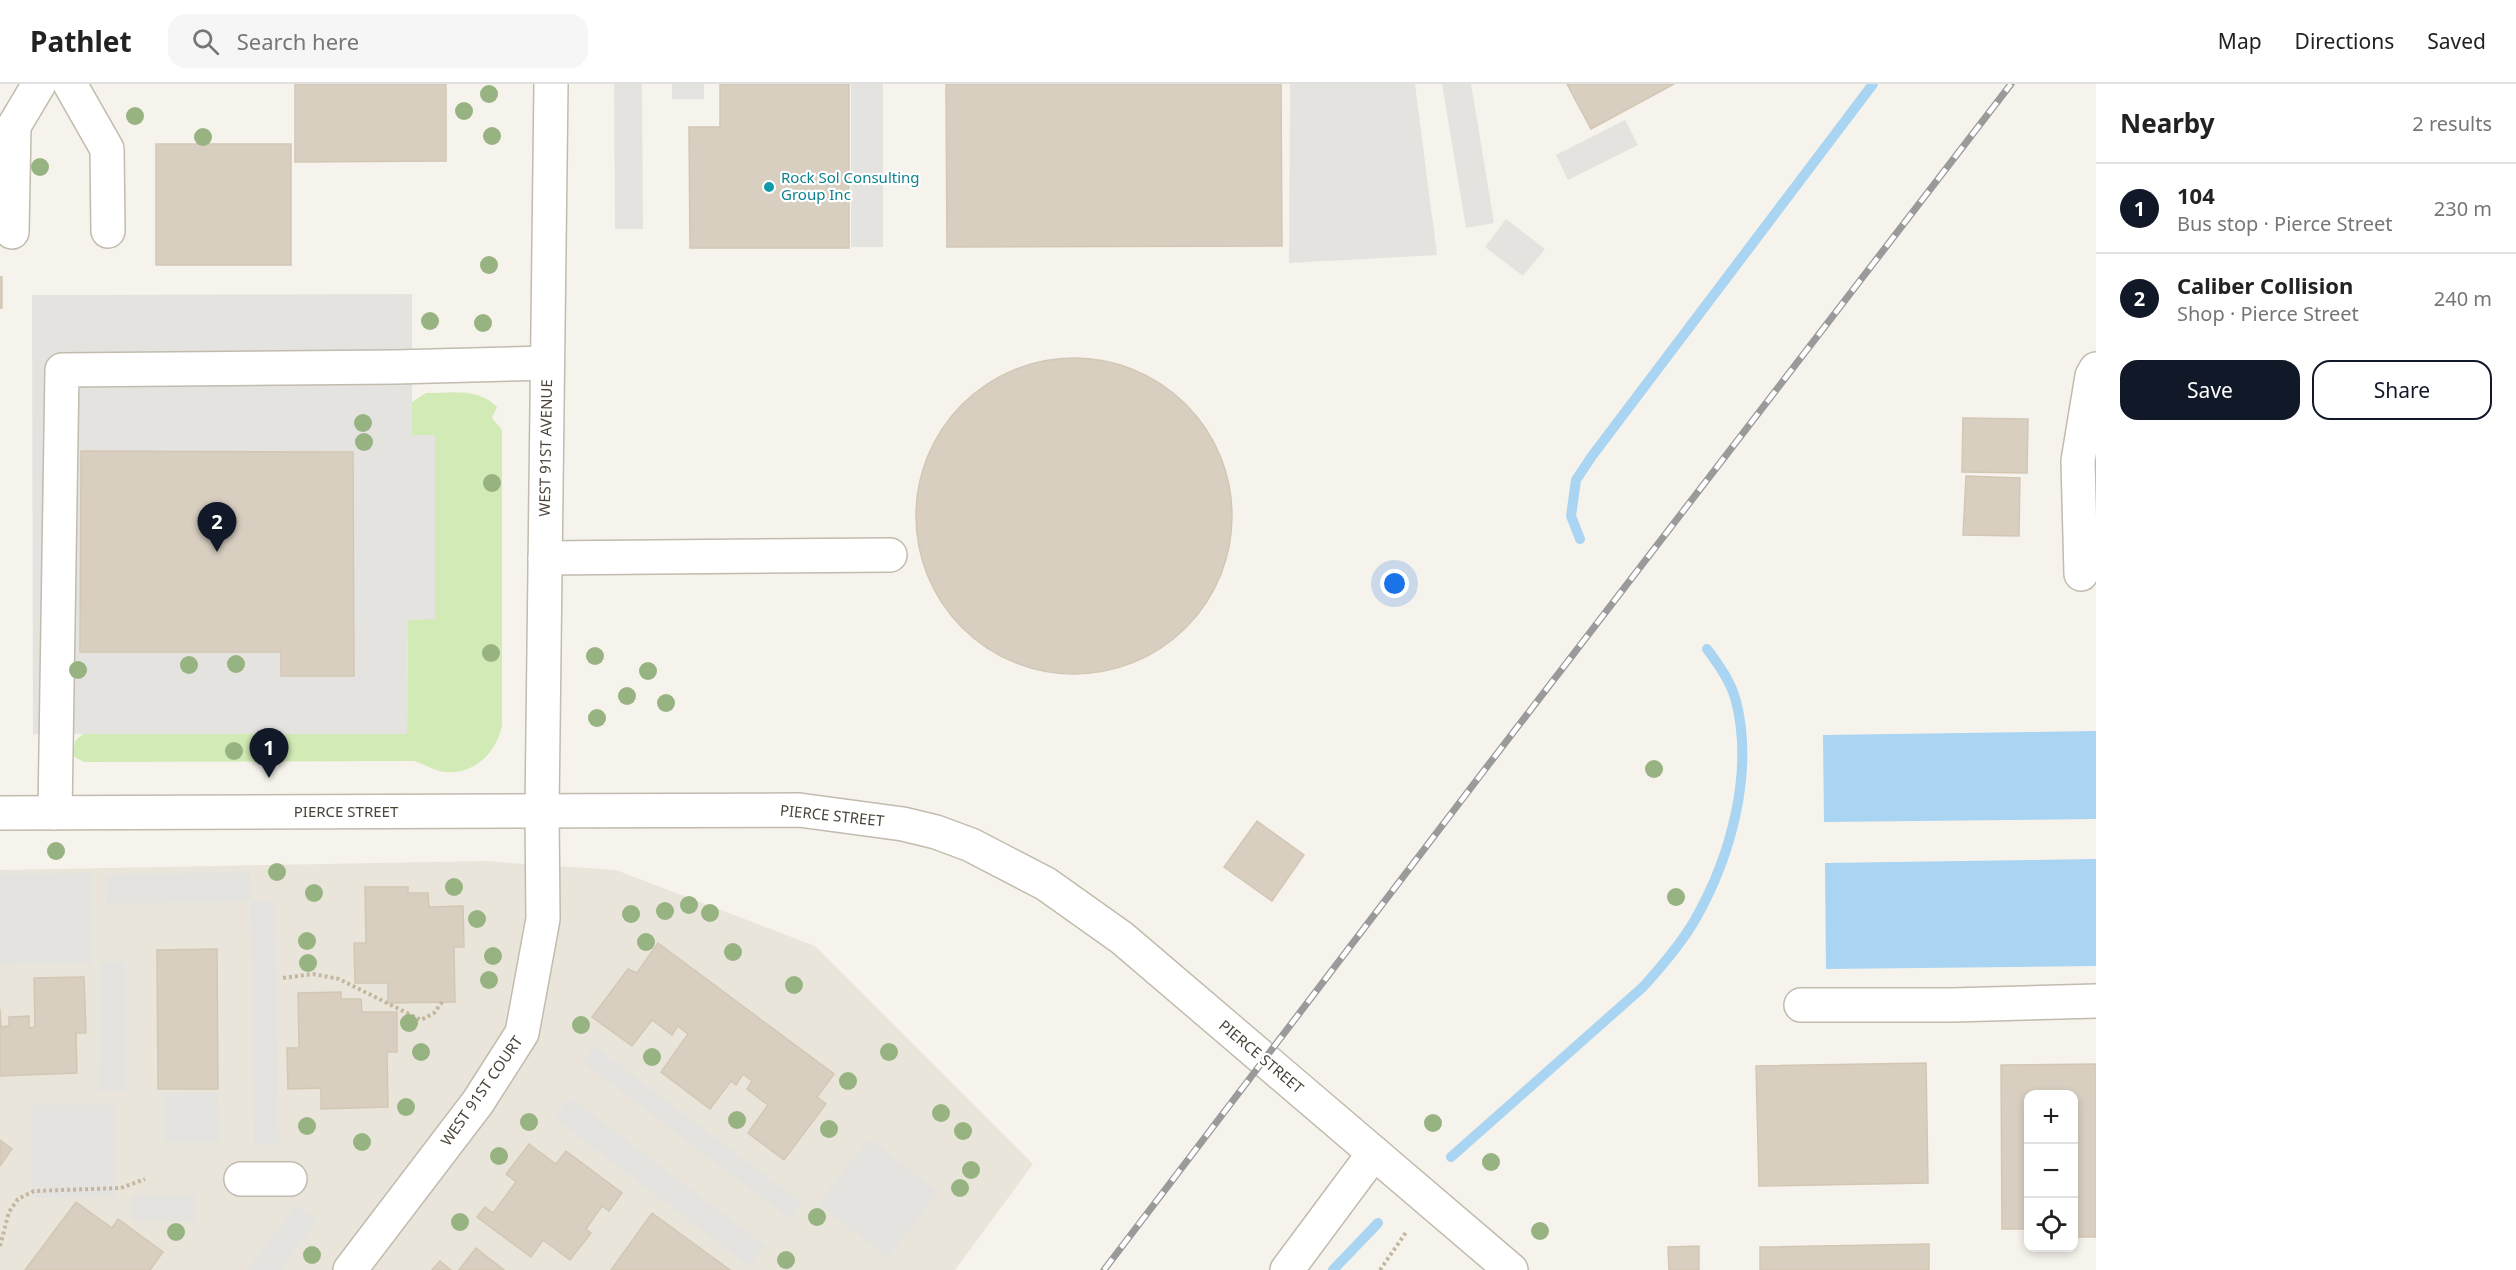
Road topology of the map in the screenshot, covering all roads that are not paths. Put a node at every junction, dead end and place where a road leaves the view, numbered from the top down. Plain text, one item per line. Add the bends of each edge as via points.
1 (39, 84) edge
2 (70, 84) edge
3 (551, 84) edge
4 (108, 231) dead end
5 (12, 232) dead end
6 (547, 363) junction
7 (2096, 369) edge
8 (890, 555) dead end
9 (545, 558) junction
10 (2081, 574) dead end
11 (542, 812) junction
12 (0, 813) edge
13 (55, 813) junction
14 (2096, 1001) edge
15 (1801, 1005) dead end
16 (1374, 1153) junction
17 (241, 1179) dead end
18 (290, 1179) dead end
19 (350, 1270) edge
20 (1287, 1270) edge
21 (1511, 1270) edge

1 - 5 street via 14,126
2 - 4 street via 107,149
3 - 6 street, WEST 91ST AVENUE
6 - 9 street, WEST 91ST AVENUE
6 - 13 street via 62,370
7 - 10 street via 2078,460
8 - 9 street
9 - 11 street, WEST 91ST AVENUE
11 - 13 street, PIERCE STREET
11 - 16 street, PIERCE STREET via 799,810 903,824 971,845 1047,884 1122,938
11 - 19 street, WEST 91ST COURT via 543,919 522,1033 478,1102
12 - 13 street, PIERCE STREET
14 - 15 street
16 - 20 street
16 - 21 street, PIERCE STREET
17 - 18 street

